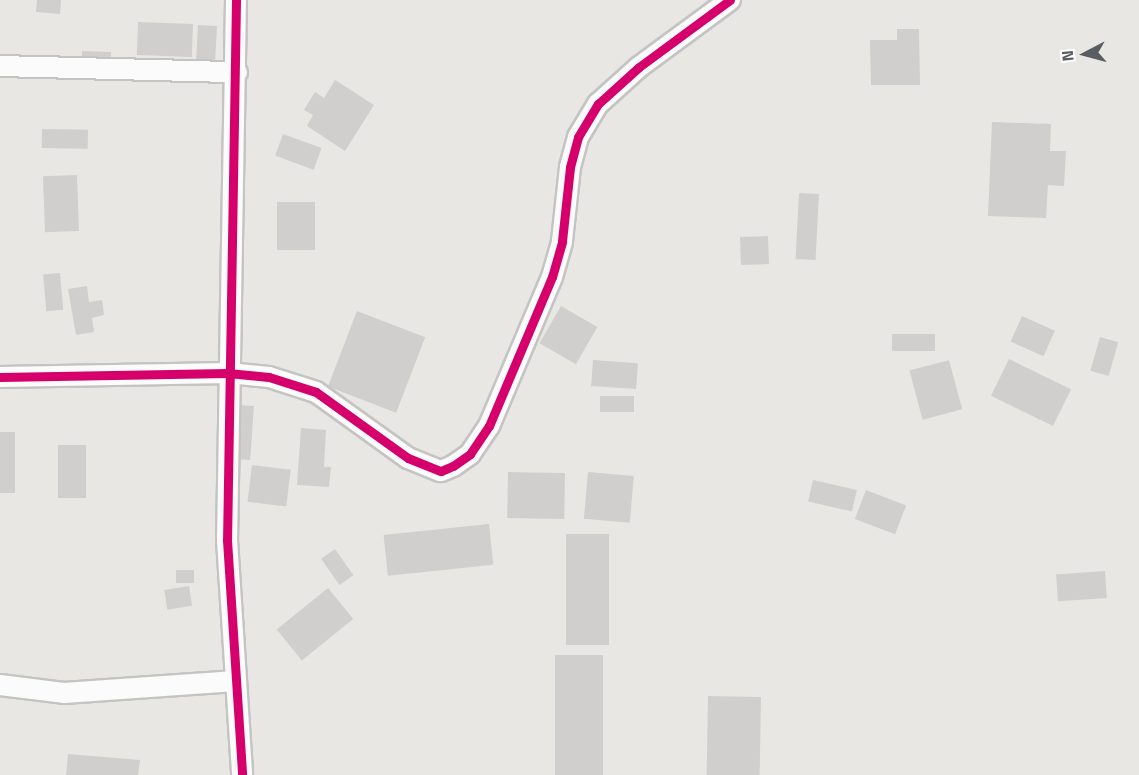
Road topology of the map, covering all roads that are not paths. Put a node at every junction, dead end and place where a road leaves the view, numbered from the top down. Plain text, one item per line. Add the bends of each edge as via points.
1 (236, 0) edge
2 (730, 0) edge
3 (0, 66) edge
4 (237, 72) junction
5 (228, 373) junction
6 (0, 377) edge
7 (236, 681) junction
8 (0, 685) edge
9 (242, 775) edge

1 - 4 street
2 - 5 street via 606,96 578,137 570,168 562,241 552,277 489,426 470,453 441,471 429,468 387,445 316,392 285,381
3 - 4 street
4 - 5 street
5 - 6 street
5 - 7 street via 227,540
7 - 8 street via 64,693
7 - 9 street

